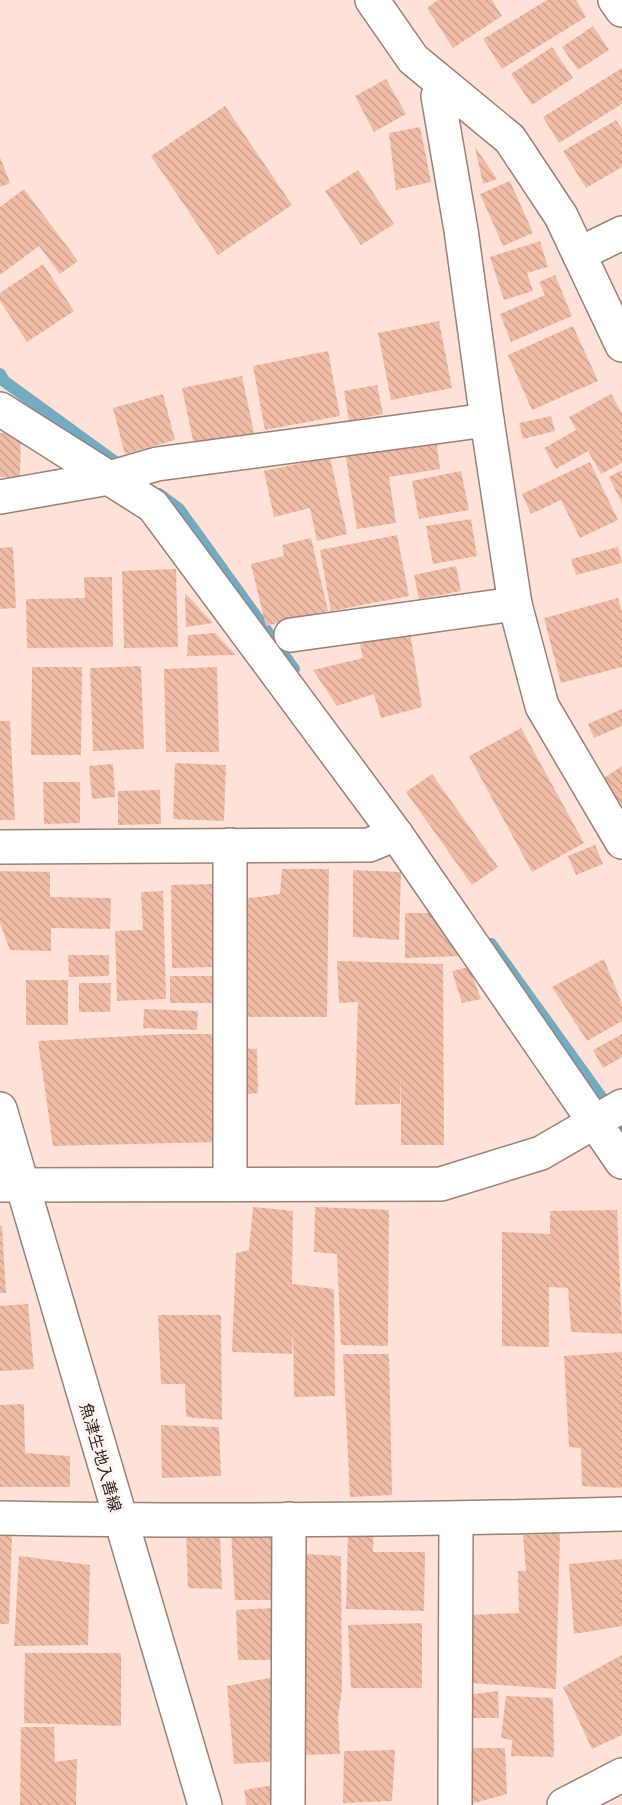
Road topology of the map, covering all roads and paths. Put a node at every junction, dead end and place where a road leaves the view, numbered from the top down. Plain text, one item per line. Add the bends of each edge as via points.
1 (372, 0) edge
2 (615, 0) edge
3 (622, 10) edge
4 (444, 85) junction
5 (622, 233) edge
6 (579, 254) junction
7 (622, 345) edge
8 (0, 409) edge
9 (487, 420) junction
10 (109, 478) junction
11 (0, 497) edge
12 (515, 604) junction
13 (291, 635) dead end
14 (396, 834) junction
15 (622, 842) edge
16 (230, 846) junction
17 (0, 847) edge
18 (622, 1106) edge
19 (0, 1109) edge
20 (595, 1124) junction
21 (622, 1162) edge
22 (230, 1184) junction
23 (11, 1185) edge
24 (622, 1514) edge
25 (0, 1518) edge
26 (456, 1519) junction
27 (120, 1520) junction
28 (289, 1520) junction
29 (622, 1775) edge
30 (205, 1805) edge
31 (288, 1805) edge
32 (455, 1805) edge
33 (564, 1805) edge

1 - 4 street via 413,59
2 - 3 street
4 - 6 street via 510,139 561,216
4 - 9 street via 438,96
5 - 6 street
6 - 7 street
8 - 10 street
9 - 10 street via 157,464
9 - 12 street
10 - 11 street
10 - 14 street via 153,506
12 - 13 street
12 - 15 street via 542,706
14 - 16 street via 369,845
14 - 20 street
16 - 17 street
16 - 22 street
18 - 20 street
19 - 23 street, 魚津生地入善線
20 - 21 street
20 - 22 street via 542,1154 441,1184
22 - 23 street
23 - 27 street, 魚津生地入善線
24 - 26 street
25 - 27 street
26 - 28 street
26 - 32 street
27 - 28 street
27 - 30 street, 魚津生地入善線
28 - 31 street
29 - 33 street

